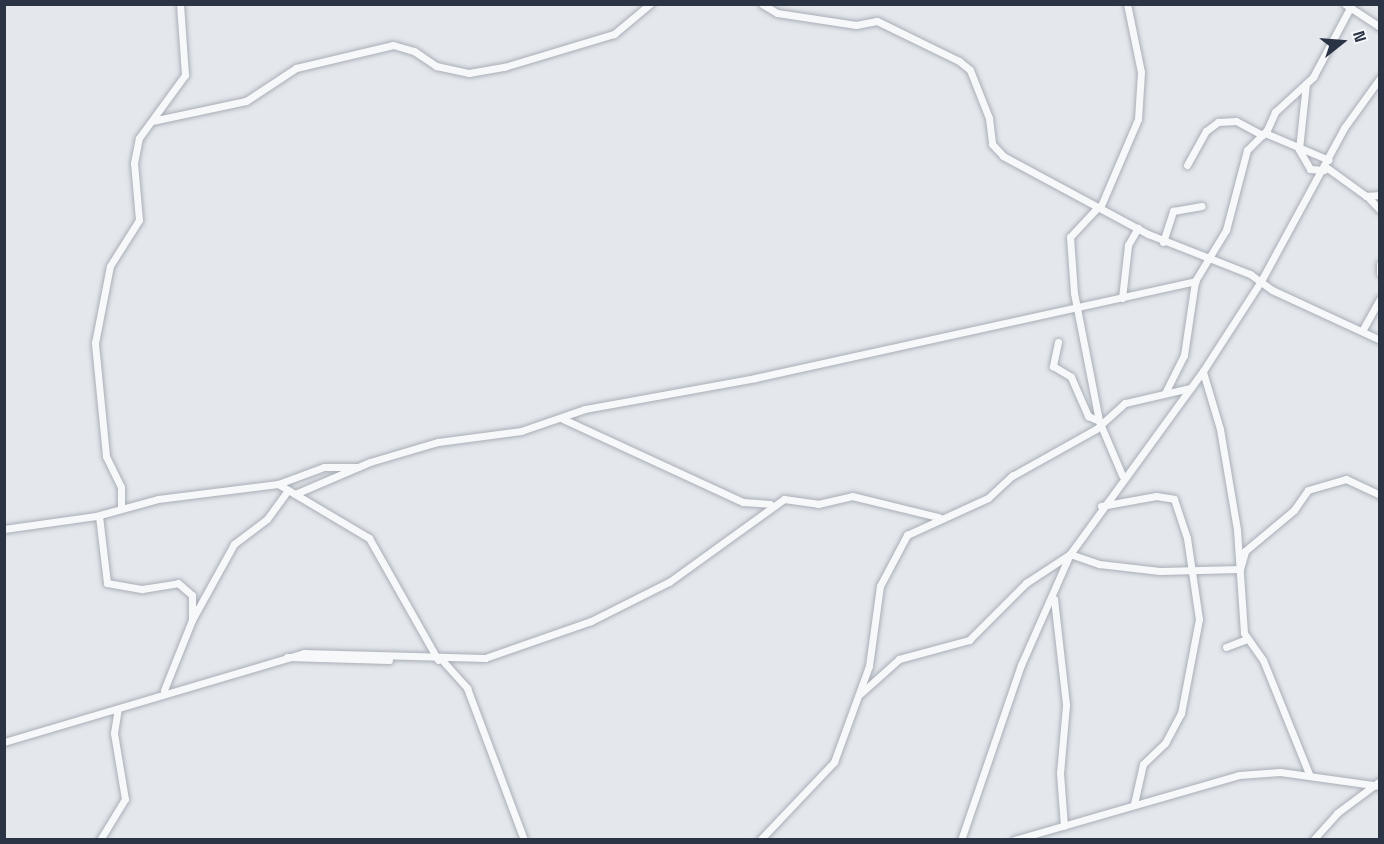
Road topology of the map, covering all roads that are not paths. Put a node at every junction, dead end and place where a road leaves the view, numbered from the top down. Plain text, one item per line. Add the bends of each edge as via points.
1 (180, 4) edge
2 (650, 4) edge
3 (762, 4) edge
4 (1128, 4) edge
5 (1349, 5) edge
6 (1380, 27) edge
7 (1380, 78) edge
8 (1305, 84) junction
9 (152, 121) junction
10 (1263, 134) junction
11 (1299, 149) junction
12 (1187, 165) dead end
13 (1326, 166) junction
14 (1380, 195) edge
15 (1367, 196) junction
16 (1202, 206) dead end
17 (1099, 207) junction
18 (1380, 210) edge
19 (1138, 228) junction
20 (1163, 242) junction
21 (1212, 260) junction
22 (1380, 264) edge
23 (1380, 273) edge
24 (1195, 281) junction
25 (1261, 281) junction
26 (1122, 298) junction
27 (1380, 299) edge
28 (1076, 306) junction
29 (1362, 331) junction
30 (1380, 340) edge
31 (1058, 342) dead end
32 (1203, 371) junction
33 (1190, 388) junction
34 (1165, 393) junction
35 (563, 419) junction
36 (1100, 423) junction
37 (358, 467) junction
38 (1122, 475) junction
39 (278, 484) junction
40 (292, 492) junction
41 (1380, 495) edge
42 (770, 504) junction
43 (1101, 506) junction
44 (120, 508) junction
45 (99, 516) junction
46 (938, 517) junction
47 (4, 529) edge
48 (1070, 554) junction
49 (1240, 569) junction
50 (1189, 572) junction
51 (1054, 597) junction
52 (192, 620) junction
53 (1247, 639) junction
54 (1226, 647) dead end
55 (440, 660) junction
56 (164, 690) junction
57 (859, 694) junction
58 (118, 709) junction
59 (4, 742) edge
60 (1309, 774) junction
61 (1378, 784) edge
62 (1134, 804) junction
63 (1064, 826) junction
64 (100, 840) edge
65 (524, 840) edge
66 (760, 840) edge
67 (961, 840) edge
68 (1014, 840) edge
69 (1313, 840) edge

1 - 9 street via 185,75
2 - 9 street via 614,34 504,67 469,73 436,66 414,51 393,45 296,68 246,101
3 - 17 street via 777,13 856,25 878,21 959,61 970,70 981,96 997,151
4 - 17 street via 1141,72 1138,119
5 - 6 street
5 - 8 street
7 - 13 street
8 - 10 street via 1274,114
8 - 11 street
9 - 44 street via 135,153 138,220 107,274 94,352 106,456 121,486
10 - 11 street
10 - 12 street via 1236,121 1221,121 1206,131
10 - 21 street via 1247,150 1236,203
11 - 13 street
11 - 13 street via 1310,168
13 - 15 street
13 - 25 street
14 - 15 street
15 - 18 street
16 - 20 street via 1173,211
17 - 19 street
17 - 28 street via 1070,237
19 - 20 street
19 - 26 street via 1128,245
20 - 21 street
21 - 24 street
21 - 25 street
22 - 23 street
24 - 26 street
24 - 34 street via 1184,355
25 - 29 street
25 - 32 street
26 - 28 street
27 - 29 street
28 - 35 street via 755,378 589,408
28 - 36 street
29 - 30 street
31 - 36 street via 1053,366 1071,377 1088,416
32 - 33 street
32 - 49 street via 1222,442
33 - 34 street
33 - 38 street
34 - 36 street via 1125,403
35 - 37 street via 438,442
35 - 42 street via 743,502
36 - 38 street
36 - 46 street via 1018,472 988,498
37 - 39 street via 324,467
37 - 40 street
38 - 43 street
39 - 40 street
39 - 44 street
40 - 52 street via 260,526 239,536
40 - 55 street via 369,538
41 - 49 street via 1346,479 1313,487 1245,551
42 - 46 street via 784,499 818,504 848,496
42 - 55 street via 673,579 599,617 476,661
43 - 48 street
43 - 50 street via 1171,497 1187,538
44 - 45 street
45 - 47 street
45 - 52 street via 107,583 142,589 178,583 192,595
46 - 57 street via 907,535 891,559 875,607 869,666
48 - 50 street via 1110,567
48 - 51 street
48 - 57 street via 1026,583 969,640 899,659
49 - 50 street
49 - 53 street
50 - 62 street via 1199,624 1187,692 1165,743 1143,764
51 - 63 street via 1066,705 1060,774
51 - 67 street via 1021,665
52 - 56 street
53 - 54 street
53 - 60 street via 1263,660
55 - 56 street via 310,652
55 - 65 street via 467,688
56 - 58 street
57 - 66 street via 830,768
58 - 59 street
58 - 64 street via 114,733 125,799
60 - 61 street
60 - 62 street via 1239,775
61 - 69 street
62 - 63 street
63 - 68 street

